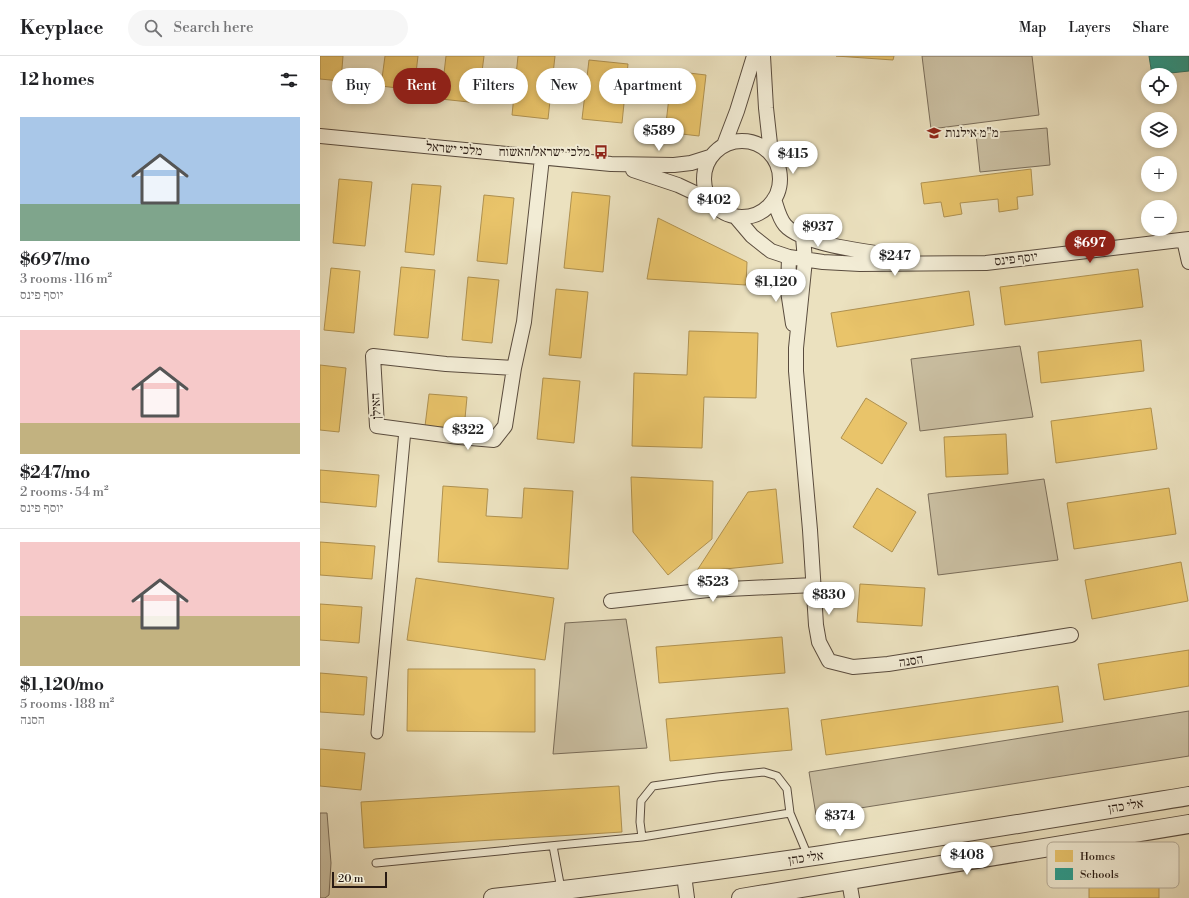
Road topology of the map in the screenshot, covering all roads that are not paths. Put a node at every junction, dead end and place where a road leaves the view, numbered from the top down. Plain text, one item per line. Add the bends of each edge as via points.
1 (754, 56) edge
2 (762, 56) edge
3 (320, 136) edge
4 (724, 145) junction
5 (771, 153) junction
6 (710, 157) junction
7 (542, 158) junction
8 (611, 164) junction
9 (774, 199) junction
10 (710, 200) junction
11 (735, 216) junction
12 (803, 237) junction
13 (1187, 239) edge
14 (789, 257) junction
15 (805, 260) junction
16 (1189, 262) edge
17 (986, 263) junction
18 (796, 348) junction
19 (514, 368) junction
20 (405, 430) junction
21 (814, 585) junction
22 (611, 601) dead end
23 (1071, 635) dead end
24 (377, 733) dead end
25 (1189, 796) edge
26 (790, 813) junction
27 (1189, 824) edge
28 (642, 837) junction
29 (1095, 842) edge
30 (553, 846) junction
31 (1047, 851) edge
32 (809, 858) junction
33 (376, 862) dead end
34 (684, 875) junction
35 (850, 889) edge
36 (562, 891) junction
37 (493, 898) edge
38 (687, 898) edge
39 (741, 898) edge

1 - 4 street
2 - 5 street
3 - 7 street, מלכי ישראל
4 - 5 street via 736,141 749,141 761,145
4 - 6 street
5 - 9 street via 780,176 779,188
6 - 8 street, מלכי ישראל via 674,165
6 - 10 street via 705,167 704,178 705,190
7 - 8 street, מלכי ישראל
7 - 19 street, האילן via 524,322
8 - 10 street, מלכי ישראל via 651,175
9 - 11 street via 767,208 757,214
9 - 12 street, יוסף פינס via 784,224
10 - 11 street via 717,208
11 - 14 street, יוסף פינס via 766,248
12 - 15 street, הסנה
12 - 17 street, יוסף פינס via 857,250
13 - 16 street
13 - 17 street, יוסף פינס
14 - 15 street, יוסף פינס
14 - 18 street, הסנה via 788,291
15 - 17 street, יוסף פינס via 860,264
15 - 18 street, הסנה
18 - 21 street, הסנה
19 - 20 street, האילן via 505,426 494,440
19 - 20 street, האילן via 373,356 377,426
20 - 24 street
21 - 22 street via 708,590
21 - 23 street, הסנה via 816,625 820,642 829,661 853,667 888,664
25 - 32 street, אלי כהן
26 - 28 lane
26 - 28 lane via 787,789 776,776 764,772 653,786 641,801
26 - 32 lane
27 - 29 street
28 - 30 lane
30 - 33 lane
30 - 36 lane
31 - 35 street
32 - 34 street, אלי כהן
34 - 36 street, אלי כהן
34 - 38 street
35 - 39 street
36 - 37 street, אלי כהן

